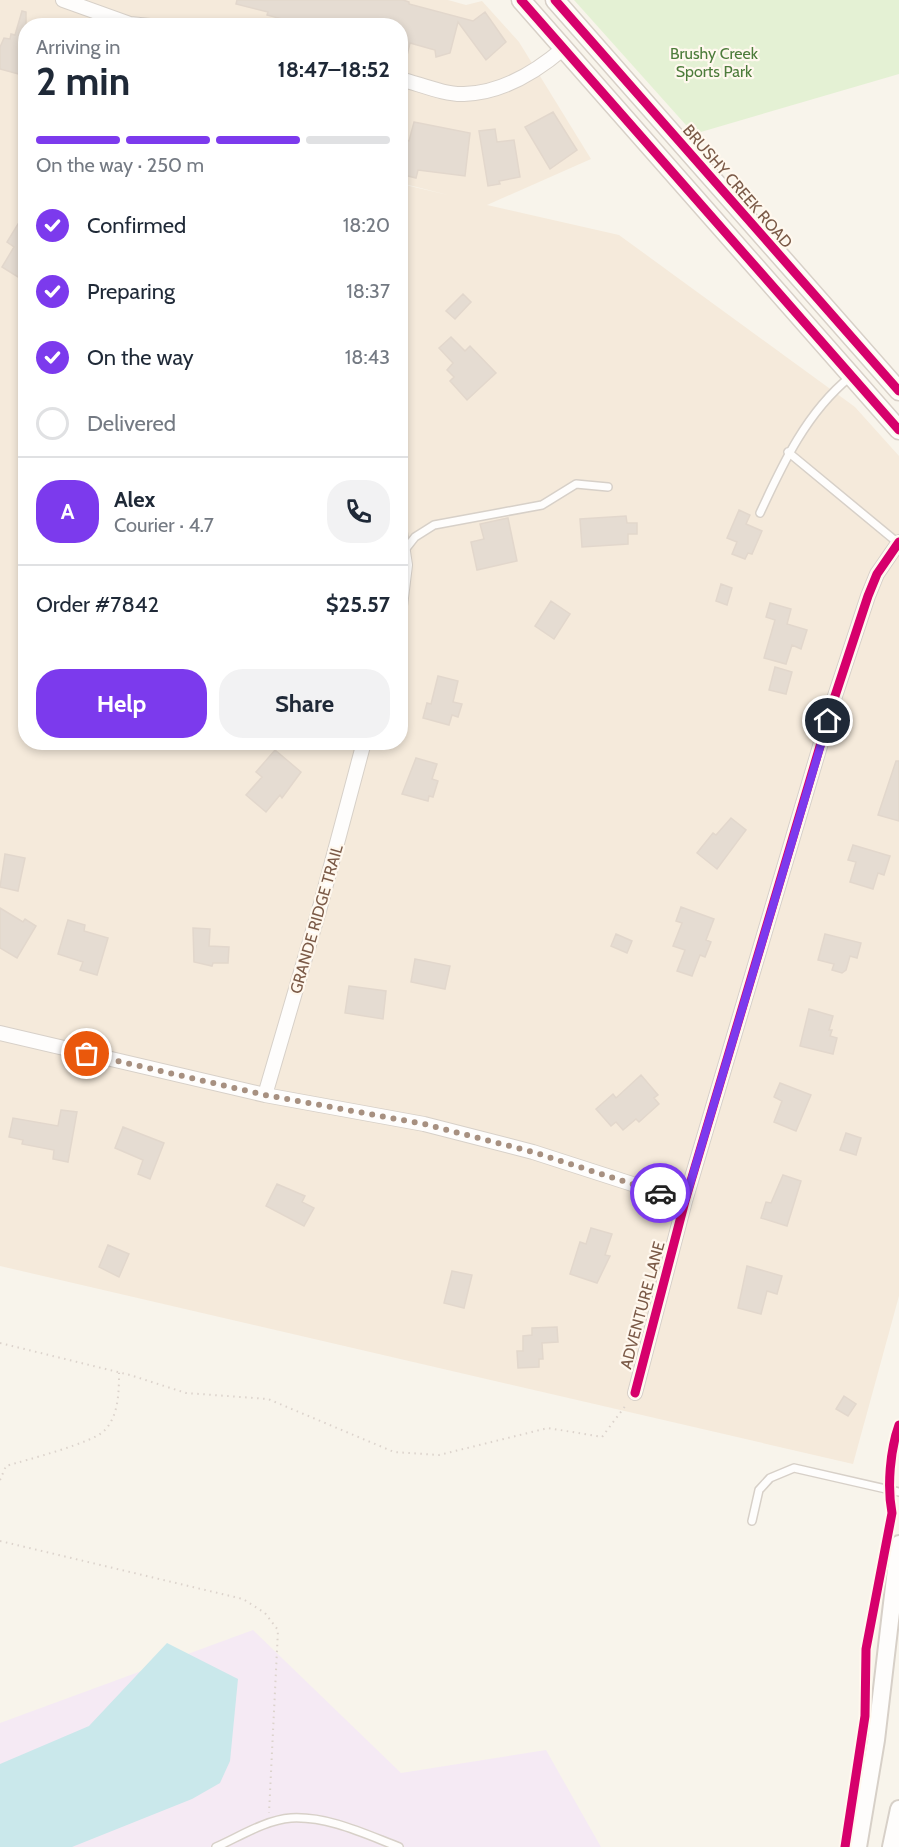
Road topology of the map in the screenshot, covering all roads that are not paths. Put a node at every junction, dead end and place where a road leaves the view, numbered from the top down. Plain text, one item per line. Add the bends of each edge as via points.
1 (63, 0) edge
2 (521, 0) edge
3 (555, 0) edge
4 (113, 18) edge
5 (564, 48) junction
6 (408, 81) edge
7 (851, 375) junction
8 (899, 391) edge
9 (899, 430) edge
10 (788, 452) junction
11 (608, 487) dead end
12 (760, 513) dead end
13 (899, 542) edge
14 (408, 546) edge
15 (362, 750) edge
16 (0, 1033) edge
17 (265, 1095) junction
18 (685, 1201) junction
19 (635, 1393) road end
20 (899, 1492) edge
21 (752, 1521) dead end
22 (899, 1544) edge
23 (899, 1809) edge
24 (216, 1847) edge
25 (398, 1847) edge
26 (858, 1847) edge
27 (891, 1847) edge

1 - 4 street
2 - 5 main road
3 - 8 main road, BRUSHY CREEK ROAD
5 - 6 street via 502,89 462,95
5 - 7 main road
7 - 9 main road
7 - 10 lane via 829,396
10 - 12 lane
10 - 13 lane
11 - 14 lane via 576,484 542,505 434,525
13 - 18 street, ADVENTURE LANE via 877,574 851,647
15 - 17 street, GRANDE RIDGE TRAIL
16 - 17 street
17 - 18 street via 424,1124 533,1152
18 - 19 street, ADVENTURE LANE
20 - 21 lane via 794,1468 771,1478 759,1490
22 - 26 street via 876,1740
23 - 27 street
24 - 25 lane via 289,1818 345,1827

